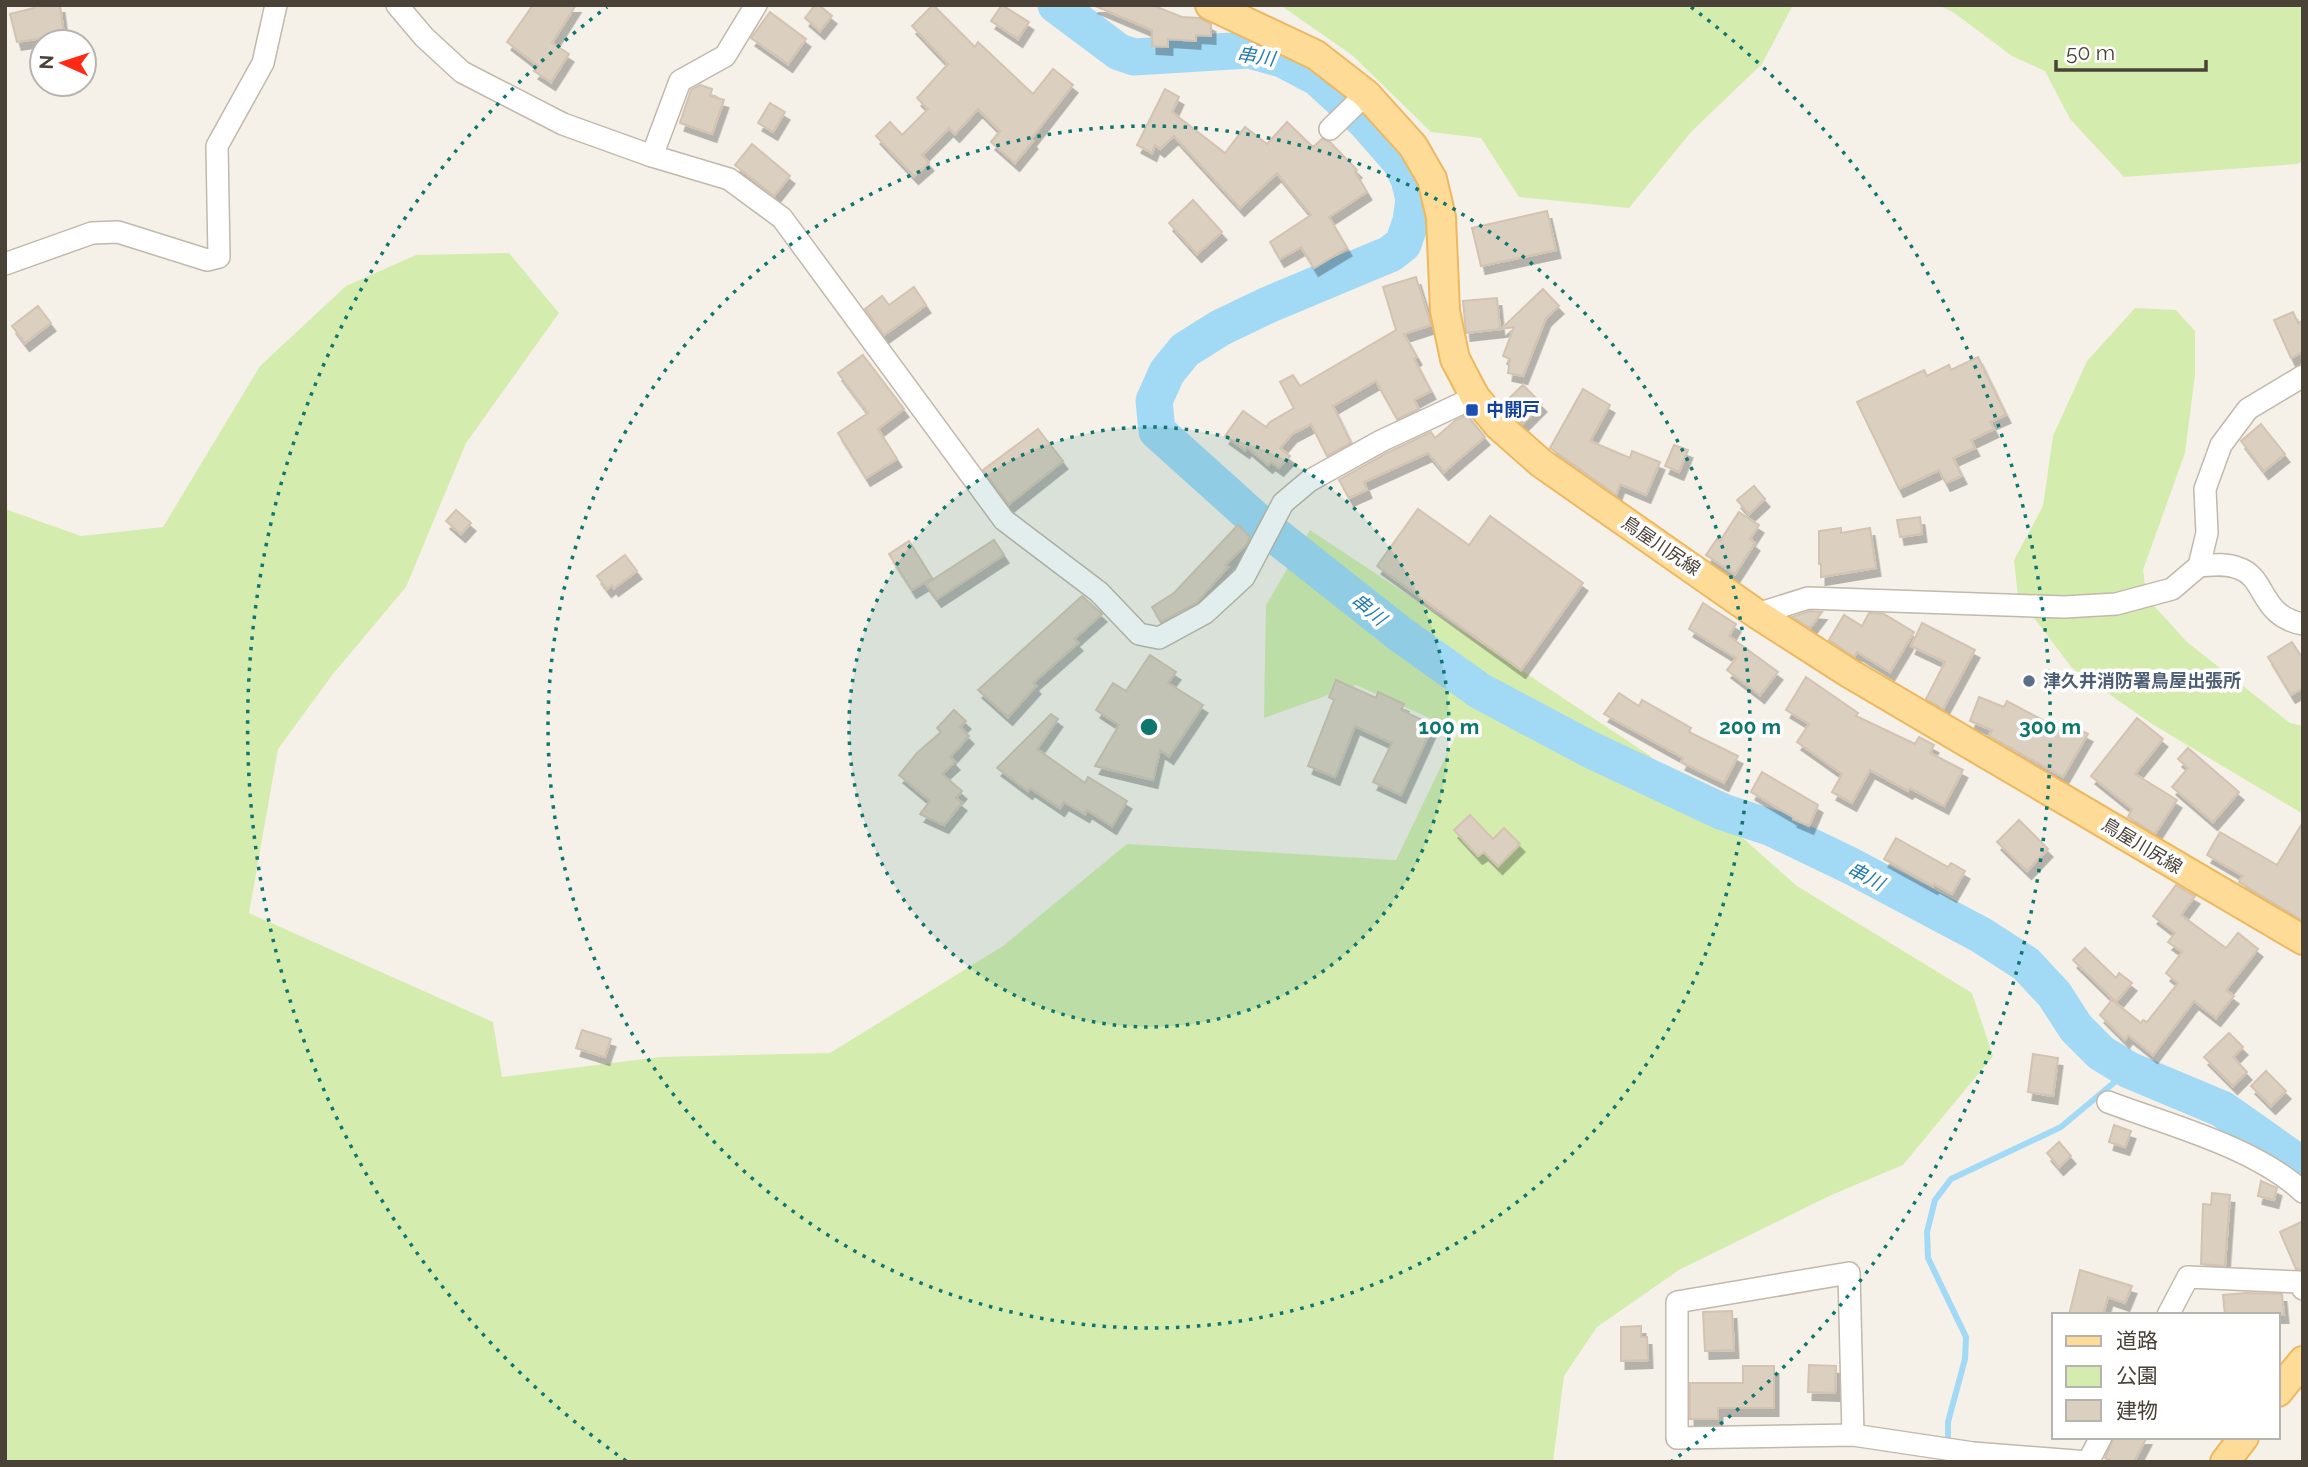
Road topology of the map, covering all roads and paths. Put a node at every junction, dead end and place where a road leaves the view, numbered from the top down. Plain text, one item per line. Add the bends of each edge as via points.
1 (276, 5) edge
2 (397, 5) edge
3 (756, 5) edge
4 (1210, 5) edge
5 (1362, 99) junction
6 (1330, 129) dead end
7 (652, 156) junction
8 (5, 264) edge
9 (2303, 376) edge
10 (1475, 397) junction
11 (2199, 566) junction
12 (1757, 614) junction
13 (2303, 624) edge
14 (2303, 940) edge
15 (2108, 1102) dead end
16 (2303, 1192) edge
17 (2303, 1289) edge
18 (2169, 1313) edge
19 (2303, 1361) edge
20 (2280, 1390) edge
21 (1853, 1436) junction
22 (2100, 1439) edge
23 (2242, 1439) edge
24 (2088, 1462) edge
25 (2225, 1462) edge

1 - 8 street via 264,63 217,146 219,257 207,260 118,232 92,233
2 - 7 street via 462,72 563,124
3 - 7 street via 725,56 680,81
4 - 5 main road, 鳥屋川尻線 via 1316,55
5 - 6 street
5 - 10 main road, 鳥屋川尻線 via 1413,146 1432,179 1441,217 1445,311 1455,359
7 - 10 street via 729,179 782,218 1004,520 1099,592 1139,634 1159,638 1205,613 1244,577 1283,503 1309,481
9 - 11 street via 2249,409 2221,444 2204,489 2207,533
10 - 12 main road, 鳥屋川尻線 via 1499,426 1541,463
11 - 12 street via 2172,589 2116,604 2064,607 1808,598
11 - 13 street via 2241,568 2255,579 2278,615
12 - 14 main road, 鳥屋川尻線
15 - 16 street via 2225,1145
17 - 18 street via 2299,1282 2188,1277
19 - 20 main road
21 - 21 street via 1677,1438 1677,1302 1849,1273
21 - 24 street via 1973,1453
22 - 24 street
23 - 25 main road

